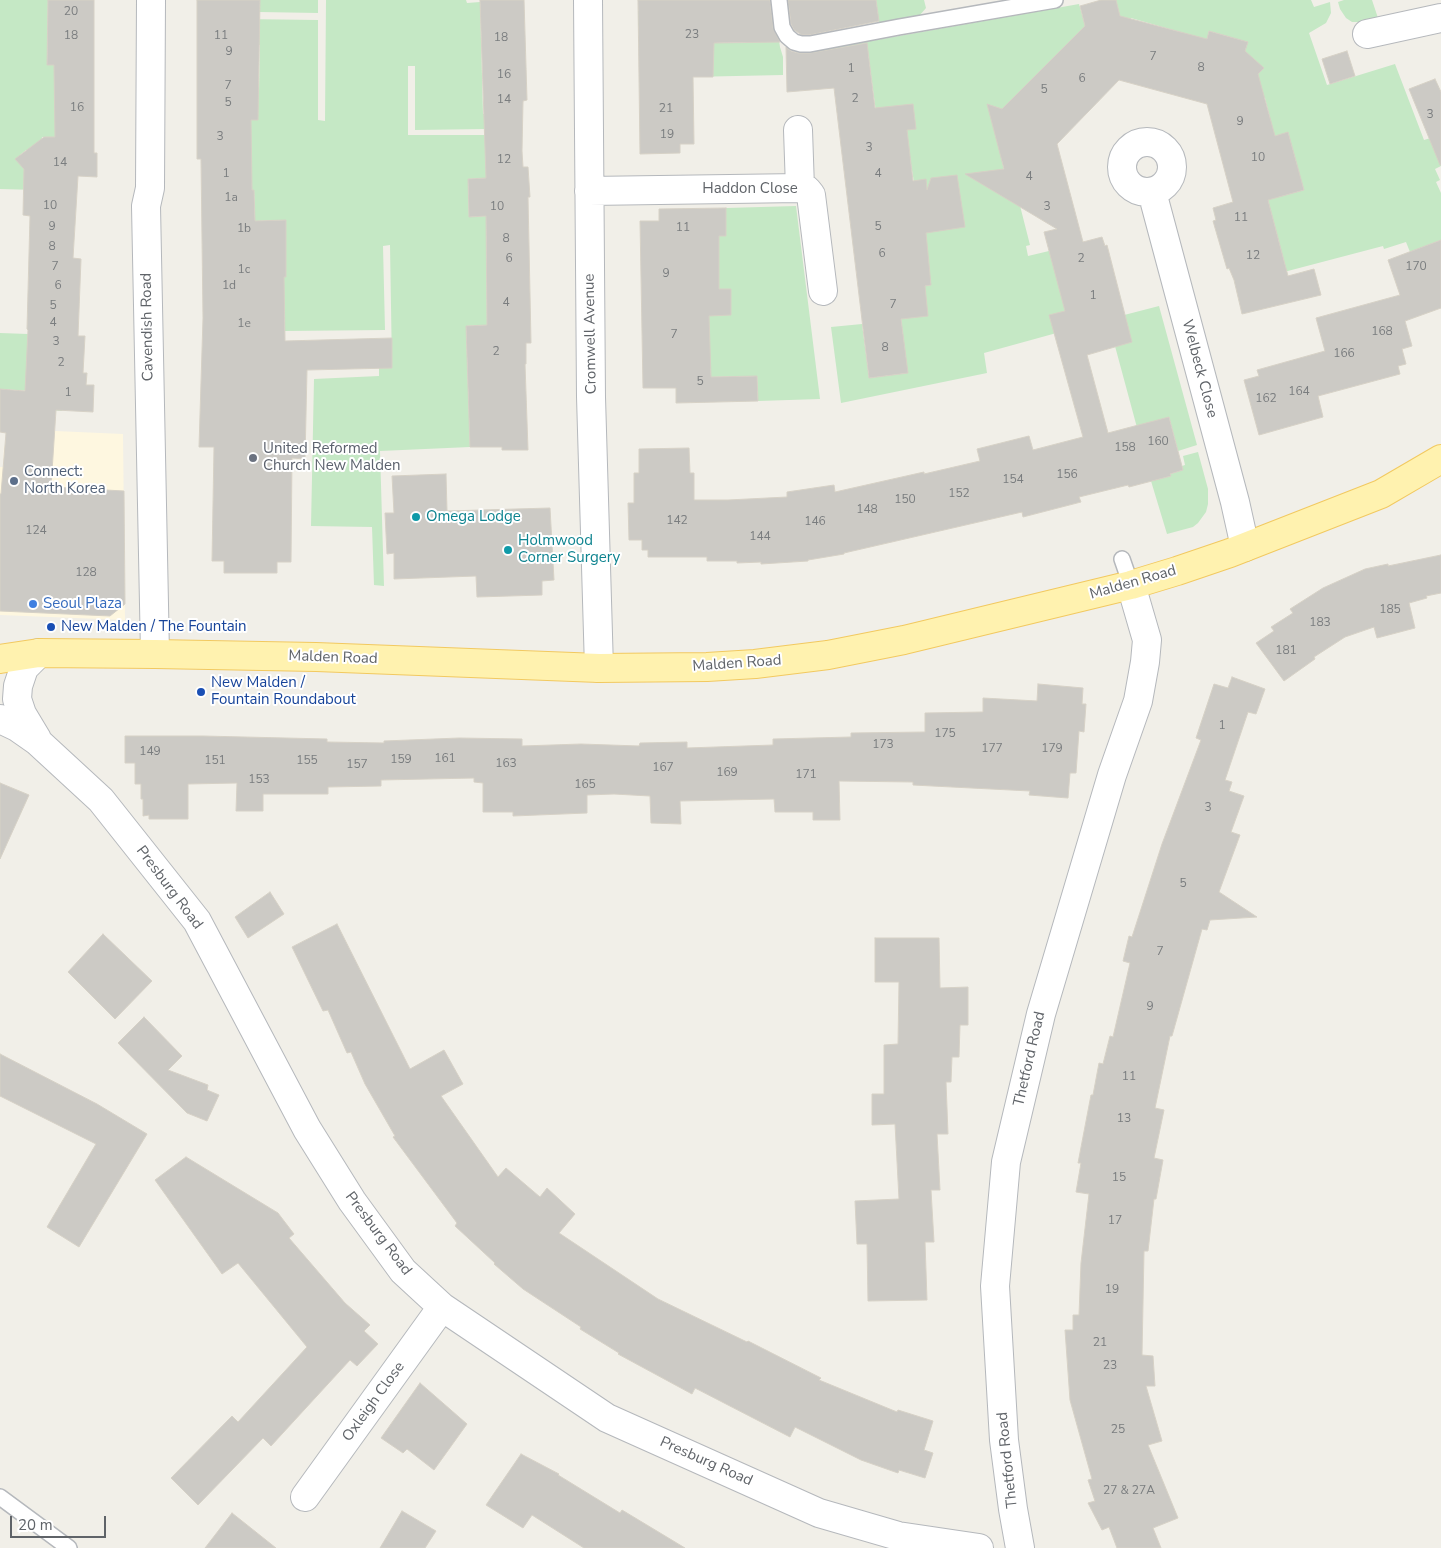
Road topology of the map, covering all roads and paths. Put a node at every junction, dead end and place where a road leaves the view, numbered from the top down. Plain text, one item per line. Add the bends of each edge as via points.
1 (151, 0) edge
2 (588, 0) edge
3 (779, 0) edge
4 (1055, 0) edge
5 (1441, 18) edge
6 (1367, 34) dead end
7 (798, 130) dead end
8 (800, 188) junction
9 (590, 191) junction
10 (1152, 192) dead end
11 (823, 291) dead end
12 (1441, 459) edge
13 (1245, 547) junction
14 (1122, 559) dead end
15 (1131, 585) junction
16 (39, 653) junction
17 (155, 654) junction
18 (0, 659) edge
19 (598, 668) junction
20 (0, 719) edge
21 (37, 740) junction
22 (442, 1307) junction
23 (0, 1497) edge
24 (305, 1497) dead end
25 (69, 1548) edge
26 (979, 1548) edge
27 (1020, 1548) edge

1 - 17 street, Cavendish Road via 150,188 146,206
2 - 9 street, Cromwell Avenue
3 - 4 lane via 782,27 787,36 801,44
5 - 6 street
7 - 8 street
8 - 9 street, Haddon Close
8 - 11 street, Haddon Close via 811,195
9 - 19 street, Cromwell Avenue
10 - 13 street, Welbeck Close
12 - 13 main road, Malden Road via 1381,494
13 - 15 main road, Malden Road
14 - 15 lane
15 - 19 main road, Malden Road via 828,655 707,667
15 - 27 street, Thetford Road via 1147,640 1138,701 1112,775 1041,1014 1006,1162 995,1286 1004,1440
16 - 17 main road, Malden Road
16 - 18 main road, Malden Road
16 - 21 street, Presburg Road via 24,668 17,699
17 - 19 main road, Malden Road
20 - 21 street, Presburg Road
21 - 22 street, Presburg Road via 101,800 197,921 308,1129 352,1201 403,1271
22 - 24 street, Oxleigh Close
22 - 26 street, Presburg Road via 607,1418 819,1513 898,1536
23 - 25 lane

